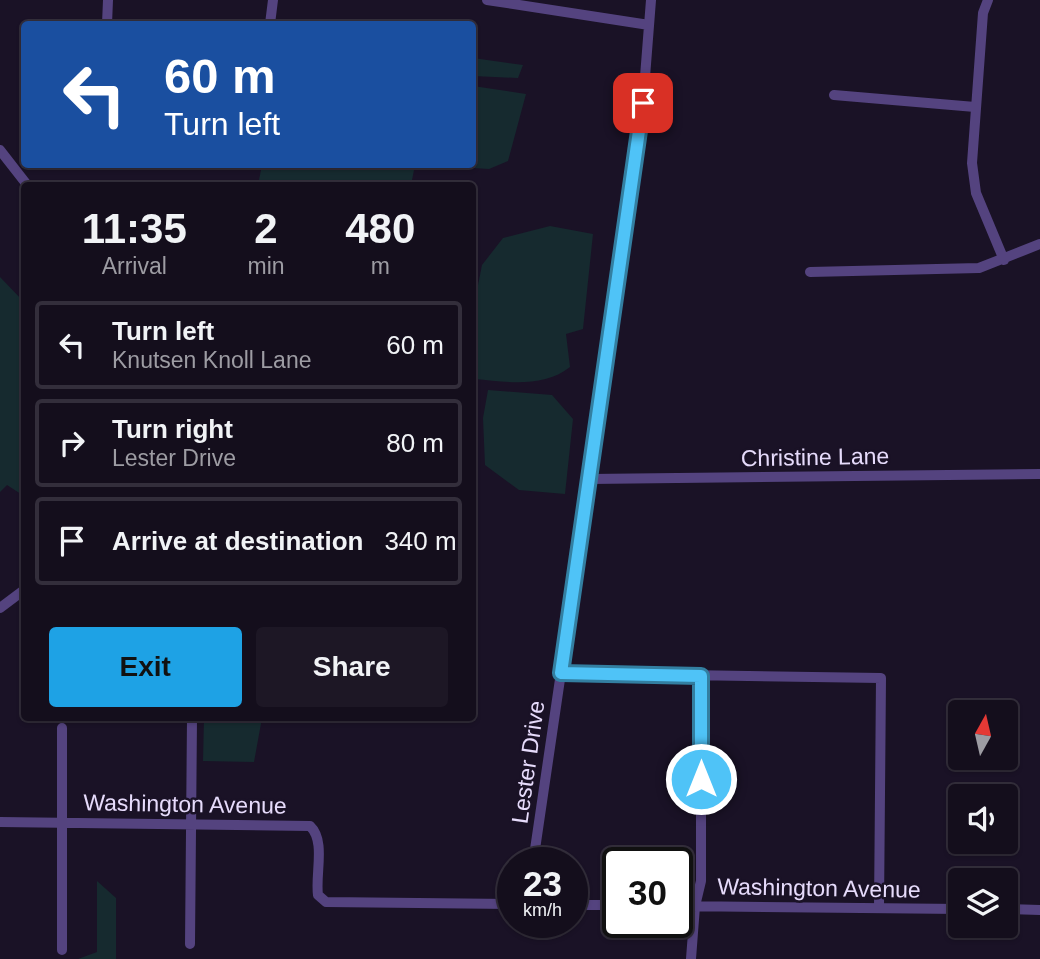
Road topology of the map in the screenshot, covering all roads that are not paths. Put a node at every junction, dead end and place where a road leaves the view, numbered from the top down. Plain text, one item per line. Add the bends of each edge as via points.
1 (108, 0) edge
2 (273, 0) edge
3 (487, 0) edge
4 (651, 0) edge
5 (988, 0) edge
6 (107, 21) edge
7 (270, 21) edge
8 (649, 25) junction
9 (834, 95) dead end
10 (975, 107) junction
11 (0, 150) edge
12 (25, 182) edge
13 (1040, 244) edge
14 (1003, 260) junction
15 (810, 272) dead end
16 (1040, 474) edge
17 (590, 479) junction
18 (21, 592) edge
19 (0, 608) edge
20 (561, 673) junction
21 (701, 676) junction
22 (192, 721) edge
23 (62, 729) dead end
24 (0, 822) edge
25 (62, 822) junction
26 (191, 824) junction
27 (535, 847) edge
28 (497, 904) edge
29 (695, 906) junction
30 (879, 908) junction
31 (948, 909) edge
32 (1018, 909) edge
33 (1040, 910) edge
34 (190, 944) dead end
35 (62, 950) dead end
36 (691, 959) edge

1 - 6 street
2 - 7 street
3 - 8 street
4 - 8 street, Lester Drive
5 - 10 street
8 - 17 street, Lester Drive via 641,128
9 - 10 street
10 - 14 street via 972,163 976,193
11 - 12 street
13 - 14 street
14 - 15 street via 957,270
16 - 17 street, Christine Lane
17 - 20 street, Lester Drive
18 - 19 street
20 - 21 street
20 - 27 street, Lester Drive
21 - 29 street via 701,881
21 - 30 street via 881,678
22 - 26 street
23 - 25 street
24 - 25 street, Washington Avenue
25 - 26 street, Washington Avenue
25 - 35 street
26 - 28 street, Washington Avenue via 310,826 318,842 318,895 326,902
26 - 34 street
29 - 30 street, Washington Avenue
29 - 36 street
30 - 31 street, Washington Avenue
32 - 33 street

